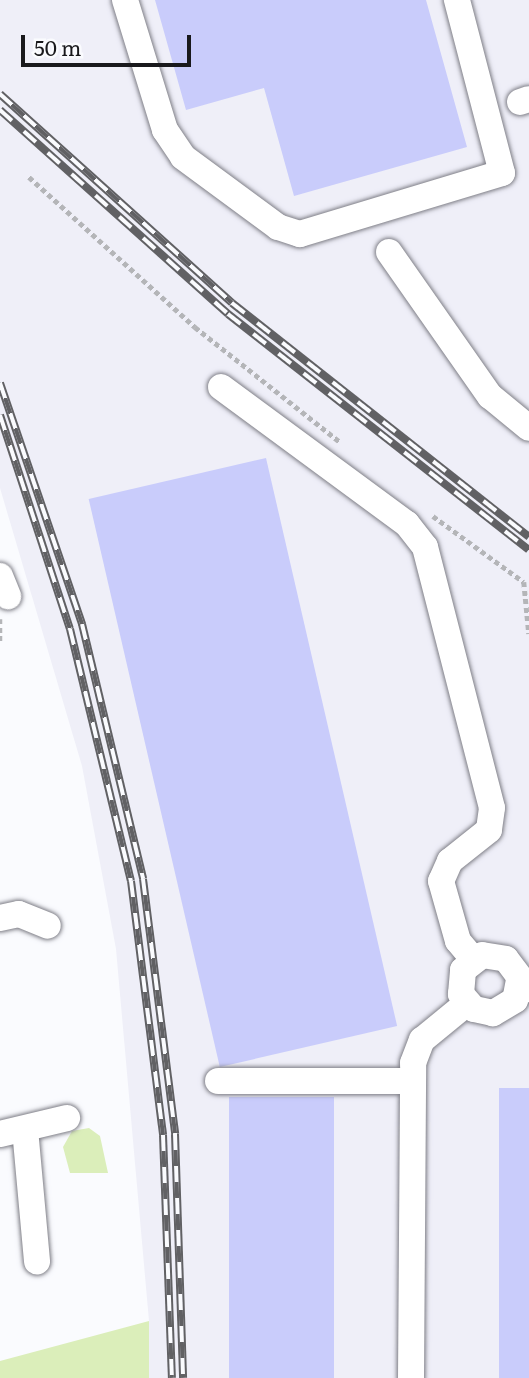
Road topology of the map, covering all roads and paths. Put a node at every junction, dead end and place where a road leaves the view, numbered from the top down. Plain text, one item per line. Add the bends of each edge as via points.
1 (125, 0) edge
2 (457, 0) edge
3 (29, 177) dead end
4 (389, 252) dead end
5 (221, 387) dead end
6 (529, 428) edge
7 (343, 444) dead end
8 (428, 512) dead end
9 (3, 597) edge
10 (529, 634) edge
11 (0, 642) edge
12 (0, 918) edge
13 (48, 926) dead end
14 (473, 959) junction
15 (524, 984) edge
16 (467, 1003) junction
17 (218, 1081) dead end
18 (412, 1081) junction
19 (67, 1118) dead end
20 (12, 1132) edge
21 (37, 1261) dead end
22 (411, 1378) edge

1 - 2 street via 165,130 183,157 278,227 300,234 502,173
3 - 7 path via 195,327
4 - 6 street via 490,396
5 - 14 street via 408,524 425,547 492,808 489,830 450,861 441,881 458,941
8 - 10 path via 524,582
9 - 11 path
12 - 13 street via 19,914
14 - 15 street via 497,955 513,966
14 - 16 street via 460,980
15 - 16 street via 502,1010 483,1013
16 - 18 street via 422,1040
17 - 18 street
18 - 22 street
19 - 20 street
20 - 21 street

